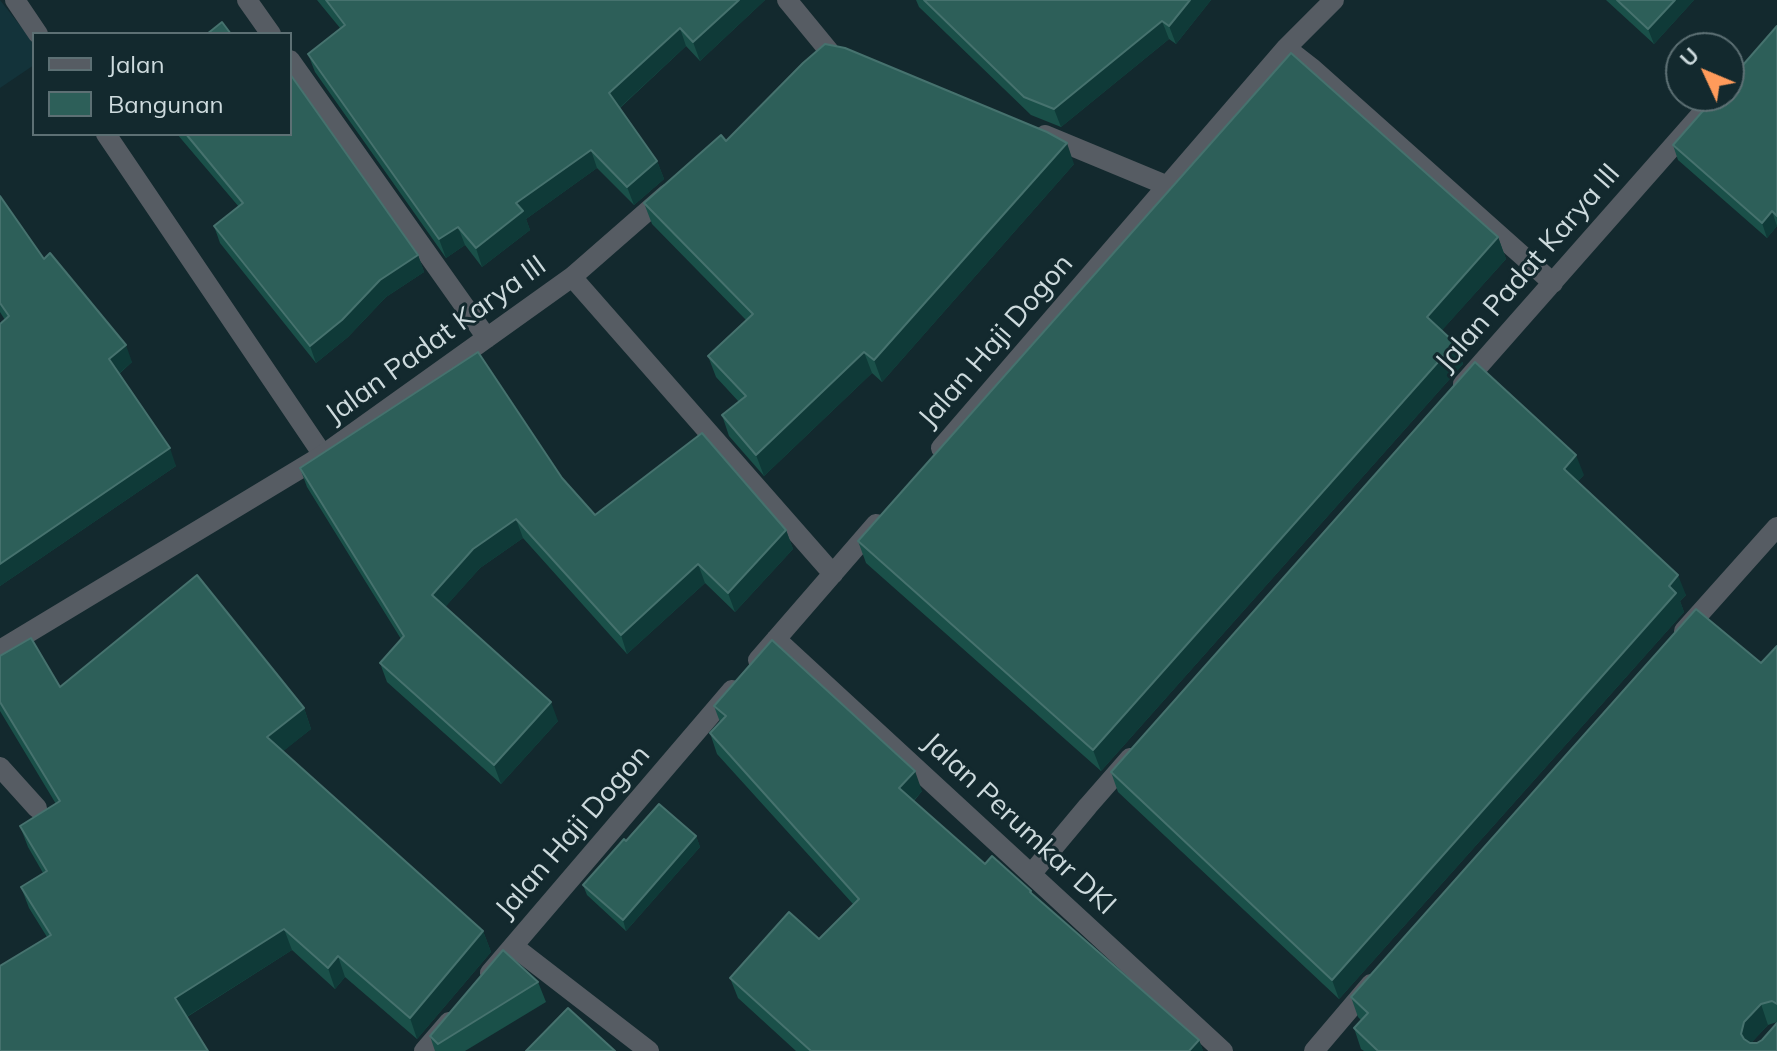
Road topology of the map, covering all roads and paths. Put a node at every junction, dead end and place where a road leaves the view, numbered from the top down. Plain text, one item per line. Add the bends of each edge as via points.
1 (15, 0) edge
2 (247, 0) edge
3 (787, 0) edge
4 (1334, 0) edge
5 (37, 32) edge
6 (270, 32) edge
7 (1286, 48) junction
8 (830, 56) edge
9 (292, 63) edge
10 (1703, 112) edge
11 (1020, 125) edge
12 (107, 136) edge
13 (677, 185) edge
14 (1168, 186) junction
15 (572, 277) junction
16 (1553, 283) junction
17 (487, 338) junction
18 (1448, 402) edge
19 (323, 455) junction
20 (924, 468) edge
21 (894, 503) edge
22 (1777, 527) edge
23 (833, 574) junction
24 (776, 639) junction
25 (1671, 646) edge
26 (0, 650) edge
27 (1140, 746) edge
28 (0, 767) edge
29 (37, 808) dead end
30 (1032, 873) junction
31 (513, 946) junction
32 (1384, 969) edge
33 (424, 1051) edge
34 (649, 1051) edge
35 (1223, 1051) edge
36 (1314, 1051) edge

1 - 5 street
2 - 6 street
3 - 8 street
4 - 7 street, Jalan Haji Dogon
7 - 14 street, Jalan Haji Dogon
7 - 16 street
9 - 17 street
10 - 16 street, Jalan Padat Karya III
11 - 14 street
12 - 19 street
13 - 15 street, Jalan Padat Karya III
14 - 20 street, Jalan Haji Dogon
15 - 17 street, Jalan Padat Karya III
15 - 23 street
16 - 18 street, Jalan Padat Karya III
17 - 19 street, Jalan Padat Karya III
19 - 26 street, Jalan Padat Karya III
21 - 23 street, Jalan Haji Dogon
22 - 25 street
23 - 24 street, Jalan Haji Dogon
24 - 30 street, Jalan Perumkar DKI
24 - 31 street, Jalan Haji Dogon
27 - 30 street
28 - 29 street
30 - 35 street, Jalan Perumkar DKI
31 - 33 street, Jalan Haji Dogon
31 - 34 street
32 - 36 street

